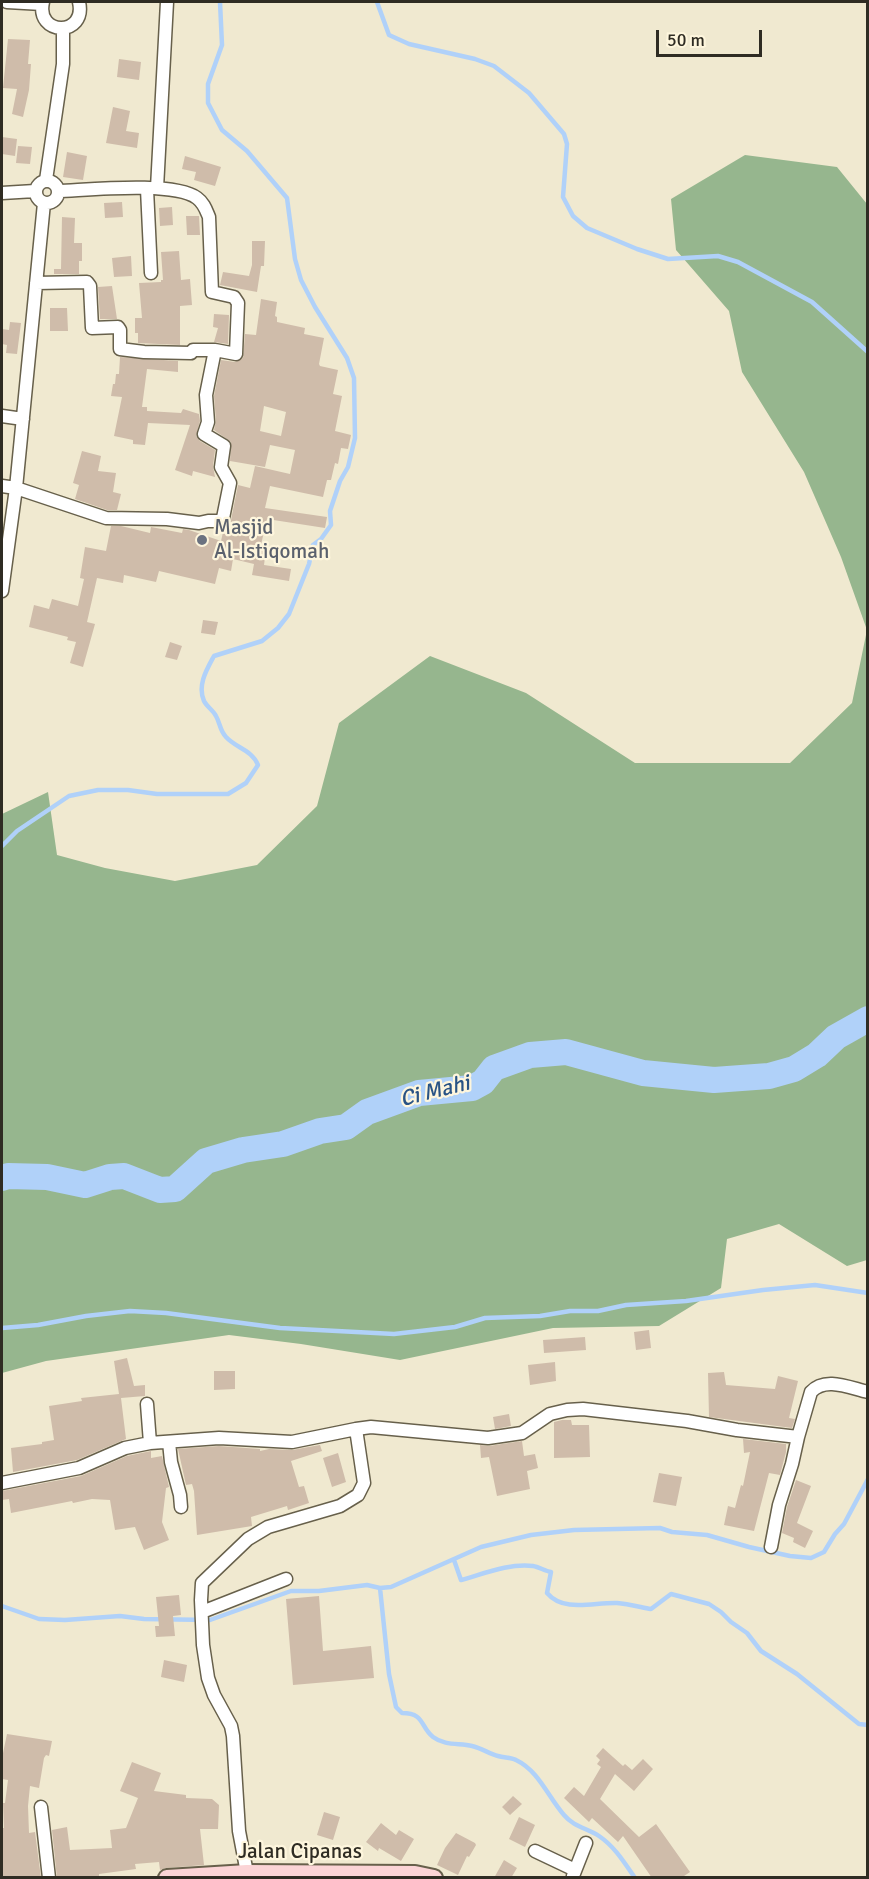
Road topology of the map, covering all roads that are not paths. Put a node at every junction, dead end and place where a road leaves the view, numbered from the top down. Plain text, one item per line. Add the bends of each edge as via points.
1 (7, 2) edge
2 (79, 2) edge
3 (167, 2) edge
4 (42, 3) edge
5 (63, 28) junction
6 (46, 180) junction
7 (152, 188) junction
8 (58, 191) junction
9 (35, 192) junction
10 (2, 193) edge
11 (44, 203) junction
12 (151, 273) dead end
13 (36, 283) junction
14 (215, 350) junction
15 (2, 416) edge
16 (22, 419) junction
17 (2, 486) edge
18 (16, 488) junction
19 (2, 591) edge
20 (867, 1392) edge
21 (147, 1404) dead end
22 (356, 1429) junction
23 (798, 1437) junction
24 (169, 1442) junction
25 (150, 1443) junction
26 (2, 1483) edge
27 (181, 1507) dead end
28 (771, 1547) dead end
29 (286, 1579) dead end
30 (202, 1612) junction
31 (41, 1807) dead end
32 (586, 1843) dead end
33 (535, 1851) dead end
34 (574, 1874) edge
35 (258, 1875) edge
36 (49, 1878) edge
37 (167, 1878) edge
38 (434, 1878) edge

1 - 4 street
2 - 5 street via 78,19
3 - 7 street
4 - 5 street via 46,21
5 - 6 street via 63,64
6 - 8 street
6 - 9 street
7 - 8 street
7 - 12 street
7 - 14 street via 187,193 205,206 211,229 212,292 234,297 238,303 236,354
8 - 11 street via 54,200
9 - 10 street
9 - 11 street
11 - 13 street
13 - 14 street via 87,282 92,328 118,327 120,349 191,353
13 - 16 street
14 - 18 street via 206,394 208,422 204,434 224,446 221,468 230,483 223,518 219,521 106,518
15 - 16 street
16 - 18 street
17 - 18 street
18 - 19 street
20 - 23 street via 828,1383 816,1387 811,1392
21 - 25 street
22 - 23 street via 371,1427 488,1438 522,1433 550,1414 583,1409
22 - 24 street via 281,1443 219,1438
22 - 30 street via 364,1483 358,1495 340,1506 268,1527 248,1539 202,1583
23 - 28 street
24 - 25 street
24 - 27 street
25 - 26 street via 124,1448 79,1468
29 - 30 street
30 - 35 street via 208,1678 233,1736 239,1831
31 - 36 street
32 - 34 street
33 - 34 street
35 - 37 street, Jalan Cipanas
35 - 38 street, Jalan Cipanas via 415,1874

